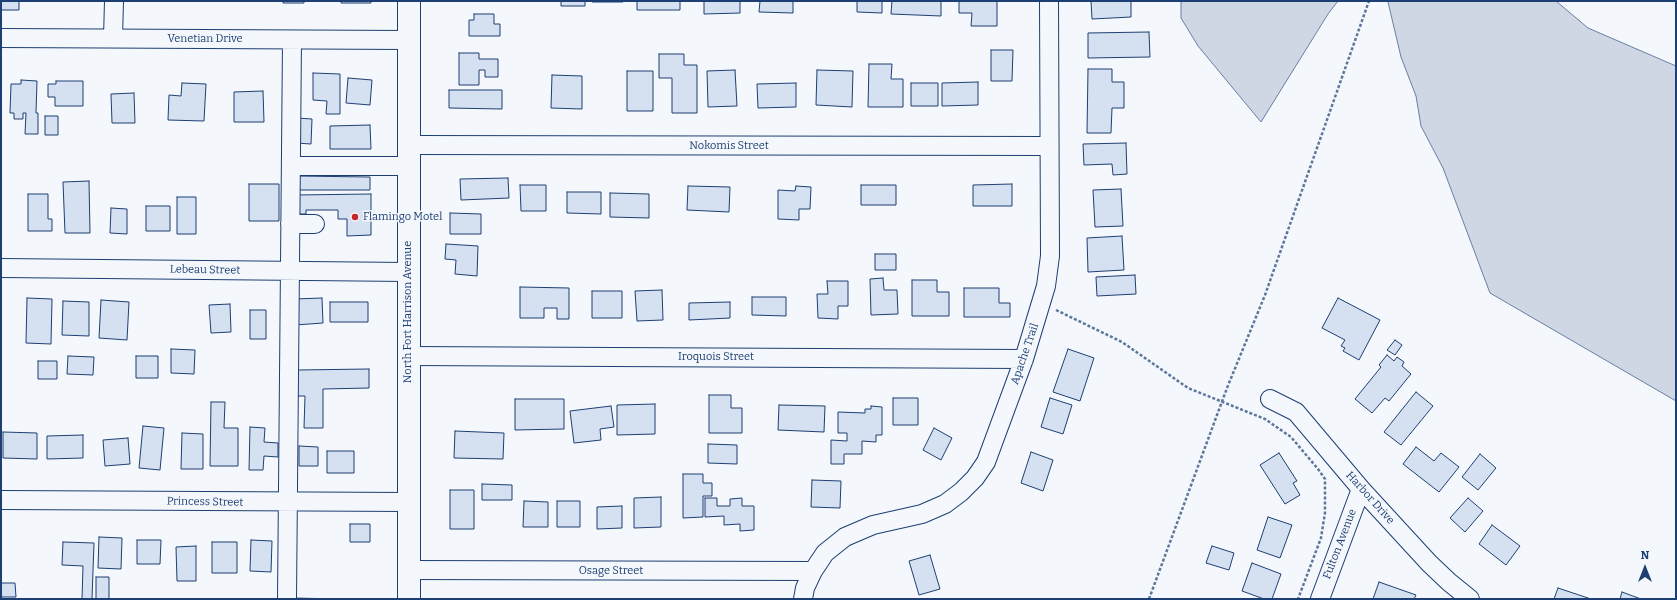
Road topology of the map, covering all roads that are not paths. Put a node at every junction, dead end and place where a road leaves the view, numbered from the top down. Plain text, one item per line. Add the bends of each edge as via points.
1 (114, 1) edge
2 (409, 1) edge
3 (1049, 1) edge
4 (1, 38) edge
5 (113, 38) junction
6 (292, 40) junction
7 (408, 40) junction
8 (1049, 146) junction
9 (409, 156) junction
10 (290, 166) junction
11 (290, 224) junction
12 (315, 224) dead end
13 (1, 268) edge
14 (290, 271) junction
15 (408, 272) junction
16 (408, 356) junction
17 (1024, 359) junction
18 (1270, 400) dead end
19 (1361, 489) junction
20 (1, 500) edge
21 (409, 502) junction
22 (287, 503) junction
23 (409, 570) junction
24 (813, 571) junction
25 (287, 599) edge
26 (409, 599) edge
27 (803, 599) edge
28 (1320, 599) edge
29 (1470, 599) edge

1 - 5 street
2 - 7 main road, North Fort Harrison Avenue
3 - 8 street, Apache Trail
4 - 5 street, Venetian Drive
5 - 6 street, Venetian Drive
6 - 7 street, Venetian Drive
6 - 10 street
7 - 9 main road, North Fort Harrison Avenue
8 - 9 street, Nokomis Street
8 - 17 street, Apache Trail via 1050,256 1046,286
9 - 10 street, Nokomis Street
9 - 15 main road, North Fort Harrison Avenue
10 - 11 street
11 - 12 street
11 - 14 street
13 - 14 street, Lebeau Street
14 - 15 street, Lebeau Street
14 - 22 street
15 - 16 main road, North Fort Harrison Avenue
16 - 17 street, Iroquois Street
16 - 21 main road, North Fort Harrison Avenue
17 - 24 street, Apache Trail via 986,462 962,492 945,504 922,514 873,525 845,537 825,553
18 - 19 street, Harbor Drive via 1296,412
19 - 28 street, Fulton Avenue
19 - 29 street, Harbor Drive via 1429,563
20 - 22 street, Princess Street
21 - 22 street, Princess Street
21 - 23 main road, North Fort Harrison Avenue
22 - 25 street
23 - 24 street, Osage Street
23 - 26 main road, North Fort Harrison Avenue
24 - 27 street, Apache Trail

